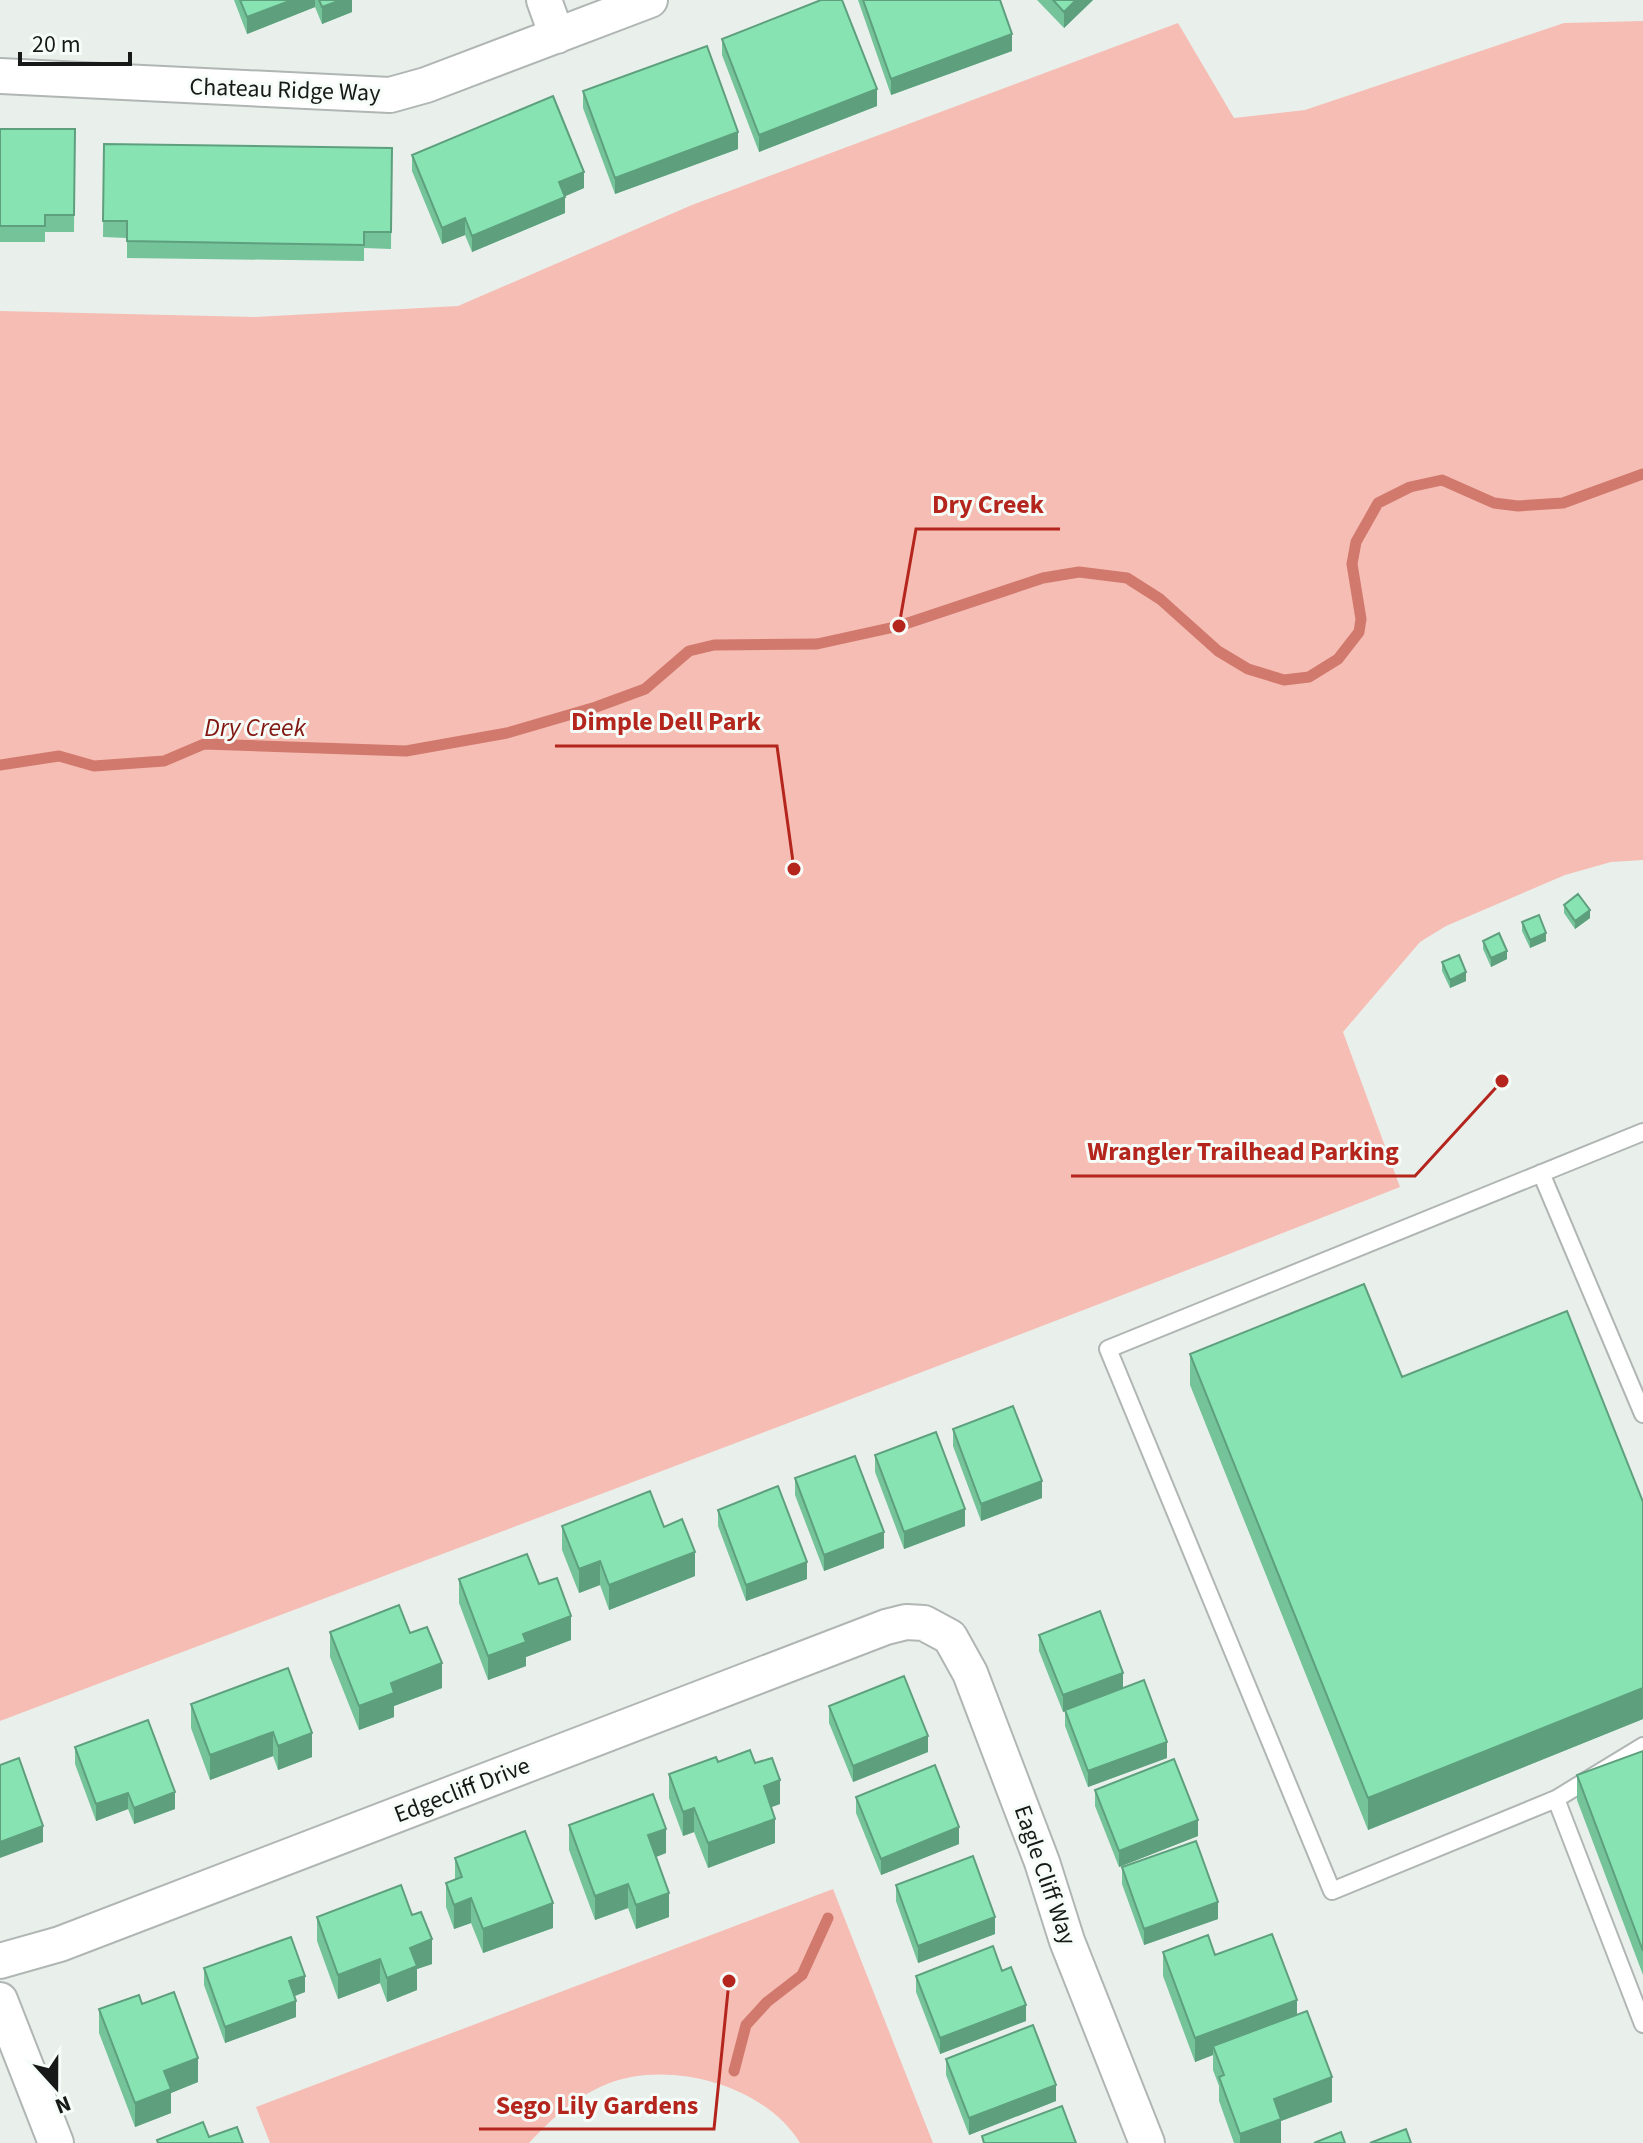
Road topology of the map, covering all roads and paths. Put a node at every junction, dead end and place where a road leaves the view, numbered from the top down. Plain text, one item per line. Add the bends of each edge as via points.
1 (544, 0) edge
2 (650, 0) edge
3 (557, 36) junction
4 (0, 76) edge
5 (1643, 1132) edge
6 (1541, 1173) junction
7 (1643, 1414) edge
8 (924, 1623) joint
9 (1643, 1746) edge
10 (1556, 1799) junction
11 (0, 1961) edge
12 (0, 2000) edge
13 (1643, 2024) edge
14 (56, 2143) edge
15 (1147, 2143) edge

1 - 3 street
2 - 3 street, Chateau Ridge Way
3 - 4 street, Chateau Ridge Way via 390,95
5 - 6 lane
6 - 7 lane
6 - 10 lane via 1108,1349 1332,1891
8 - 11 street, Edgecliff Drive via 886,1627 60,1944
8 - 15 street, Eagle Cliff Way via 950,1637 970,1673
9 - 10 lane
10 - 13 lane
12 - 14 street

